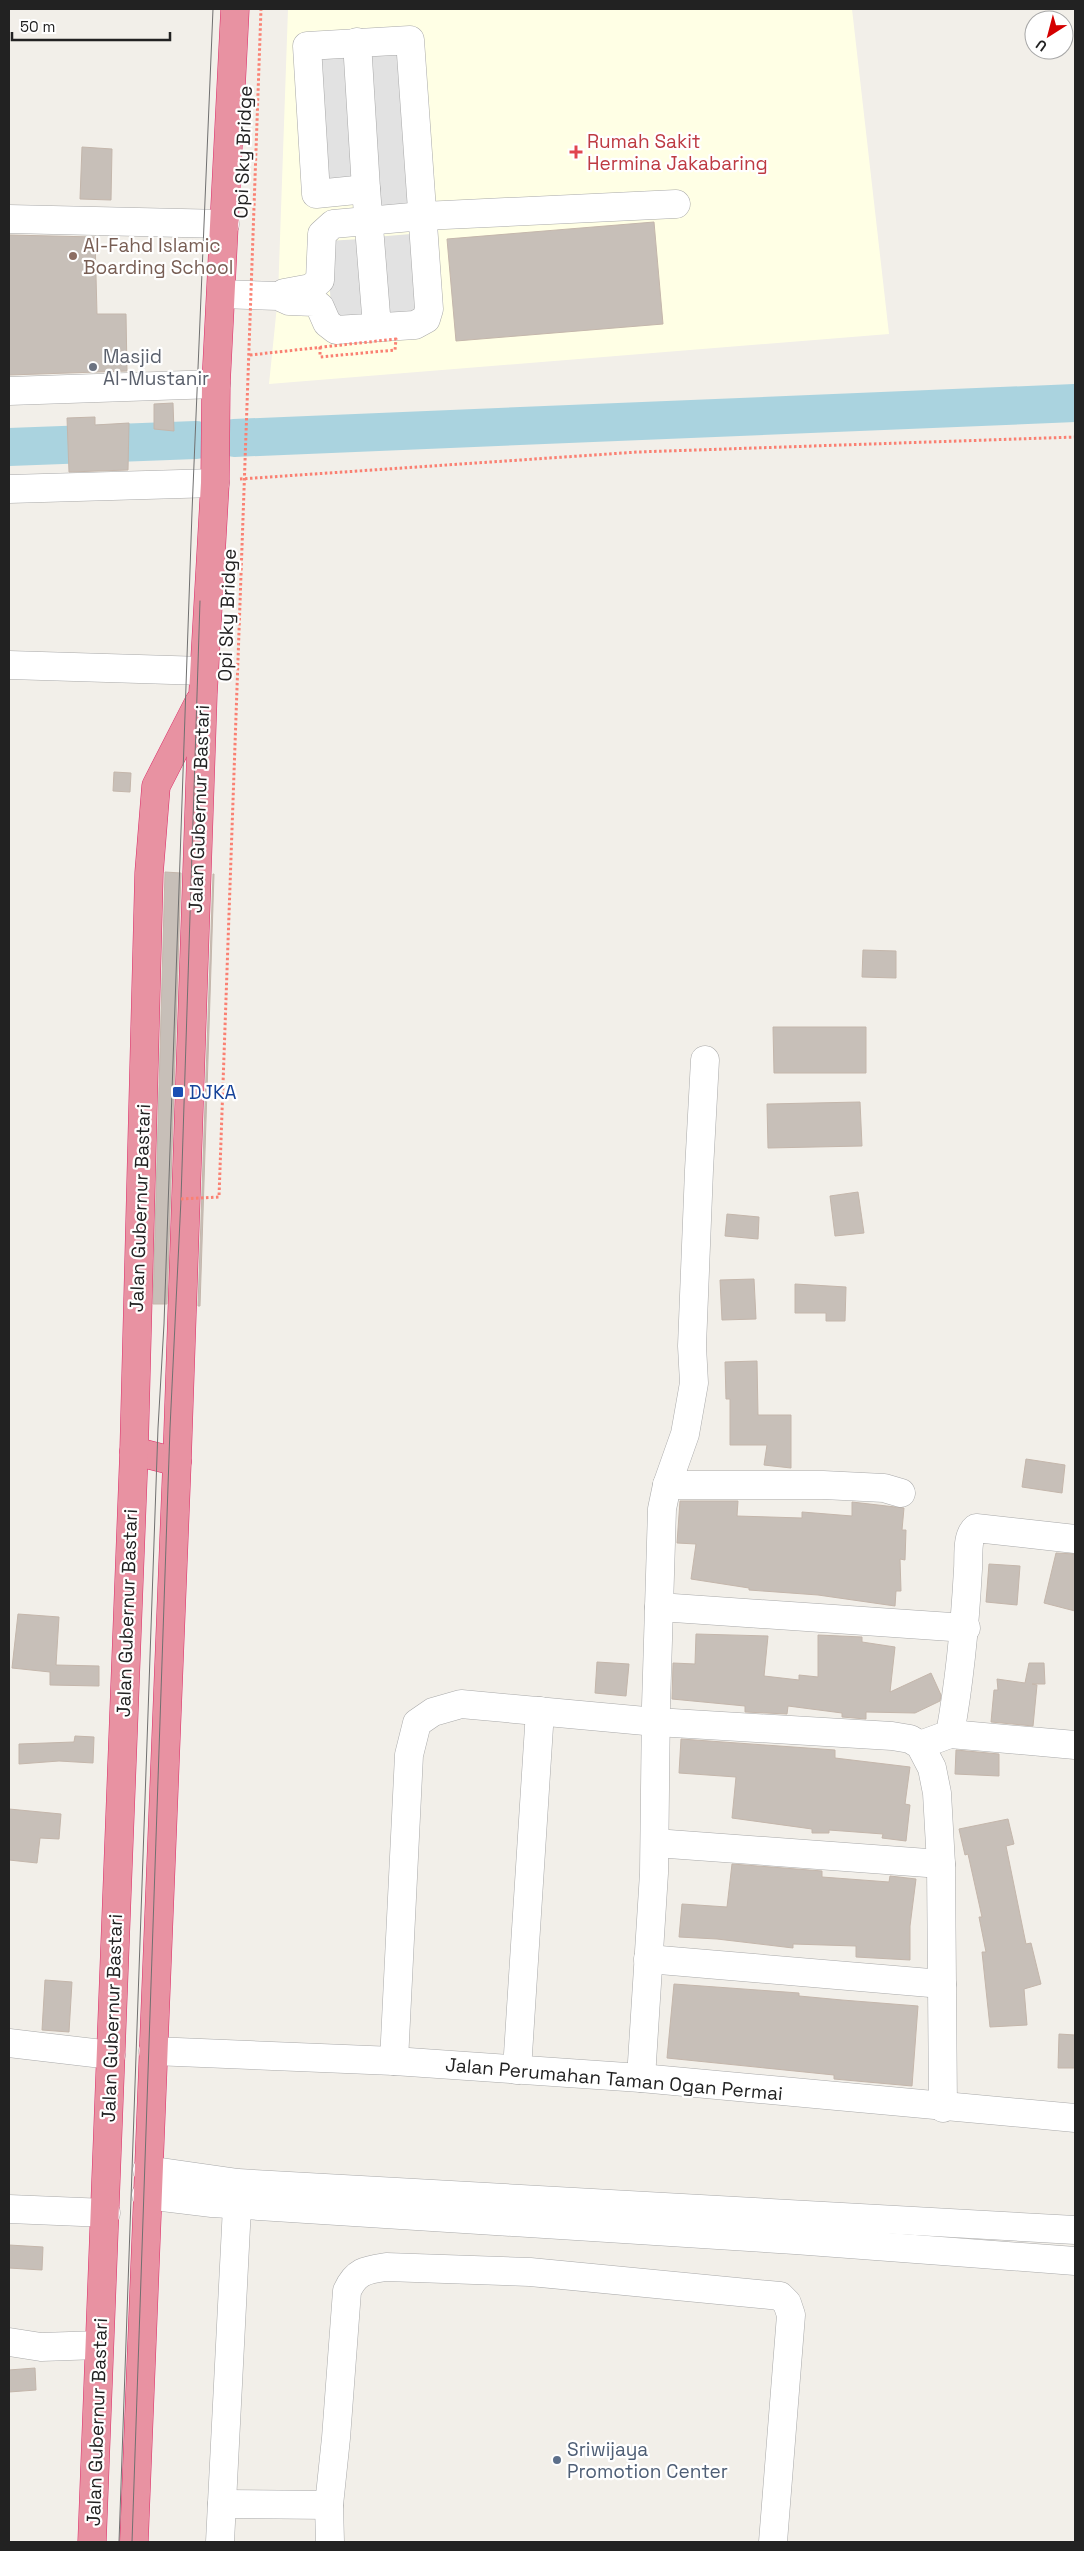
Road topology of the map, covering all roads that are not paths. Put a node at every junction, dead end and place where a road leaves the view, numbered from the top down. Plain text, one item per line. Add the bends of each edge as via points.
1 (235, 9) edge
2 (357, 42) junction
3 (366, 189) junction
4 (676, 204) dead end
5 (423, 216) junction
6 (9, 219) edge
7 (368, 222) junction
8 (225, 224) junction
9 (320, 280) junction
10 (220, 294) junction
11 (278, 296) junction
12 (322, 311) junction
13 (376, 327) junction
14 (216, 384) junction
15 (9, 391) edge
16 (215, 483) junction
17 (9, 489) edge
18 (9, 665) edge
19 (203, 683) junction
20 (705, 1060) dead end
21 (134, 1451) junction
22 (177, 1462) junction
23 (667, 1484) junction
24 (900, 1493) dead end
25 (1075, 1539) edge
26 (659, 1607) junction
27 (966, 1628) junction
28 (540, 1711) junction
29 (656, 1722) junction
30 (950, 1734) junction
31 (920, 1745) junction
32 (1075, 1745) edge
33 (655, 1843) junction
34 (941, 1864) junction
35 (648, 1960) junction
36 (942, 1984) junction
37 (9, 2043) edge
38 (153, 2051) junction
39 (111, 2055) junction
40 (394, 2061) junction
41 (517, 2070) junction
42 (641, 2078) junction
43 (943, 2108) junction
44 (1075, 2118) edge
45 (159, 2185) junction
46 (225, 2193) junction
47 (9, 2209) edge
48 (106, 2213) junction
49 (1075, 2230) edge
50 (1075, 2261) edge
51 (9, 2342) edge
52 (99, 2345) junction
53 (222, 2504) junction
54 (329, 2505) junction
55 (92, 2542) edge
56 (134, 2542) edge
57 (223, 2542) edge
58 (330, 2542) edge
59 (773, 2542) edge

1 - 8 highway, Jalan Gubernur Bastari
2 - 3 street
2 - 3 street via 307,46 316,194
2 - 5 street via 410,40
3 - 7 street
4 - 5 street
5 - 7 street
5 - 13 street via 429,309 426,319 415,325
6 - 8 street
7 - 9 street via 333,224 325,229 321,239
7 - 13 street
8 - 10 highway, Jalan Gubernur Bastari
9 - 11 street via 311,288 288,291
9 - 12 street
10 - 11 street
10 - 14 highway, Jalan Gubernur Bastari
11 - 12 street via 289,301 314,302
12 - 13 street via 327,324 336,330
14 - 15 street
14 - 16 highway, Jalan Gubernur Bastari
16 - 17 street
16 - 19 highway, Jalan Gubernur Bastari
18 - 19 street
19 - 21 highway, Jalan Gubernur Bastari via 156,786 149,873
19 - 22 highway, Jalan Gubernur Bastari
20 - 23 street via 692,1346 694,1383 685,1434
21 - 22 highway
21 - 39 highway, Jalan Gubernur Bastari
22 - 38 highway, Jalan Gubernur Bastari
23 - 24 street via 823,1485 884,1488
23 - 26 street via 662,1509
25 - 27 street via 976,1528 970,1536
26 - 27 street
26 - 29 street
27 - 30 street
28 - 29 street
28 - 40 street via 462,1704 433,1712 417,1723 409,1755
28 - 41 street
29 - 31 street via 892,1736 910,1739
29 - 33 street
30 - 31 street
30 - 32 street
31 - 34 street via 932,1768 937,1793
33 - 34 street
33 - 35 street
34 - 36 street
35 - 36 street
35 - 42 street
36 - 43 street
37 - 39 street
38 - 40 street, Jalan Perumahan Taman Ogan Permai
38 - 45 highway, Jalan Gubernur Bastari
39 - 48 highway, Jalan Gubernur Bastari
40 - 41 street, Jalan Perumahan Taman Ogan Permai
41 - 42 street, Jalan Perumahan Taman Ogan Permai
42 - 43 street, Jalan Perumahan Taman Ogan Permai
43 - 44 street, Jalan Perumahan Taman Ogan Permai
45 - 46 street
45 - 56 highway, Jalan Gubernur Bastari
46 - 49 street
46 - 50 street
46 - 53 street
47 - 48 street
48 - 52 highway, Jalan Gubernur Bastari
51 - 52 street via 40,2346
52 - 55 highway, Jalan Gubernur Bastari
53 - 54 street
53 - 57 street
54 - 58 street
54 - 59 street via 347,2291 351,2283 366,2270 386,2267 530,2272 780,2296 787,2303 791,2315

